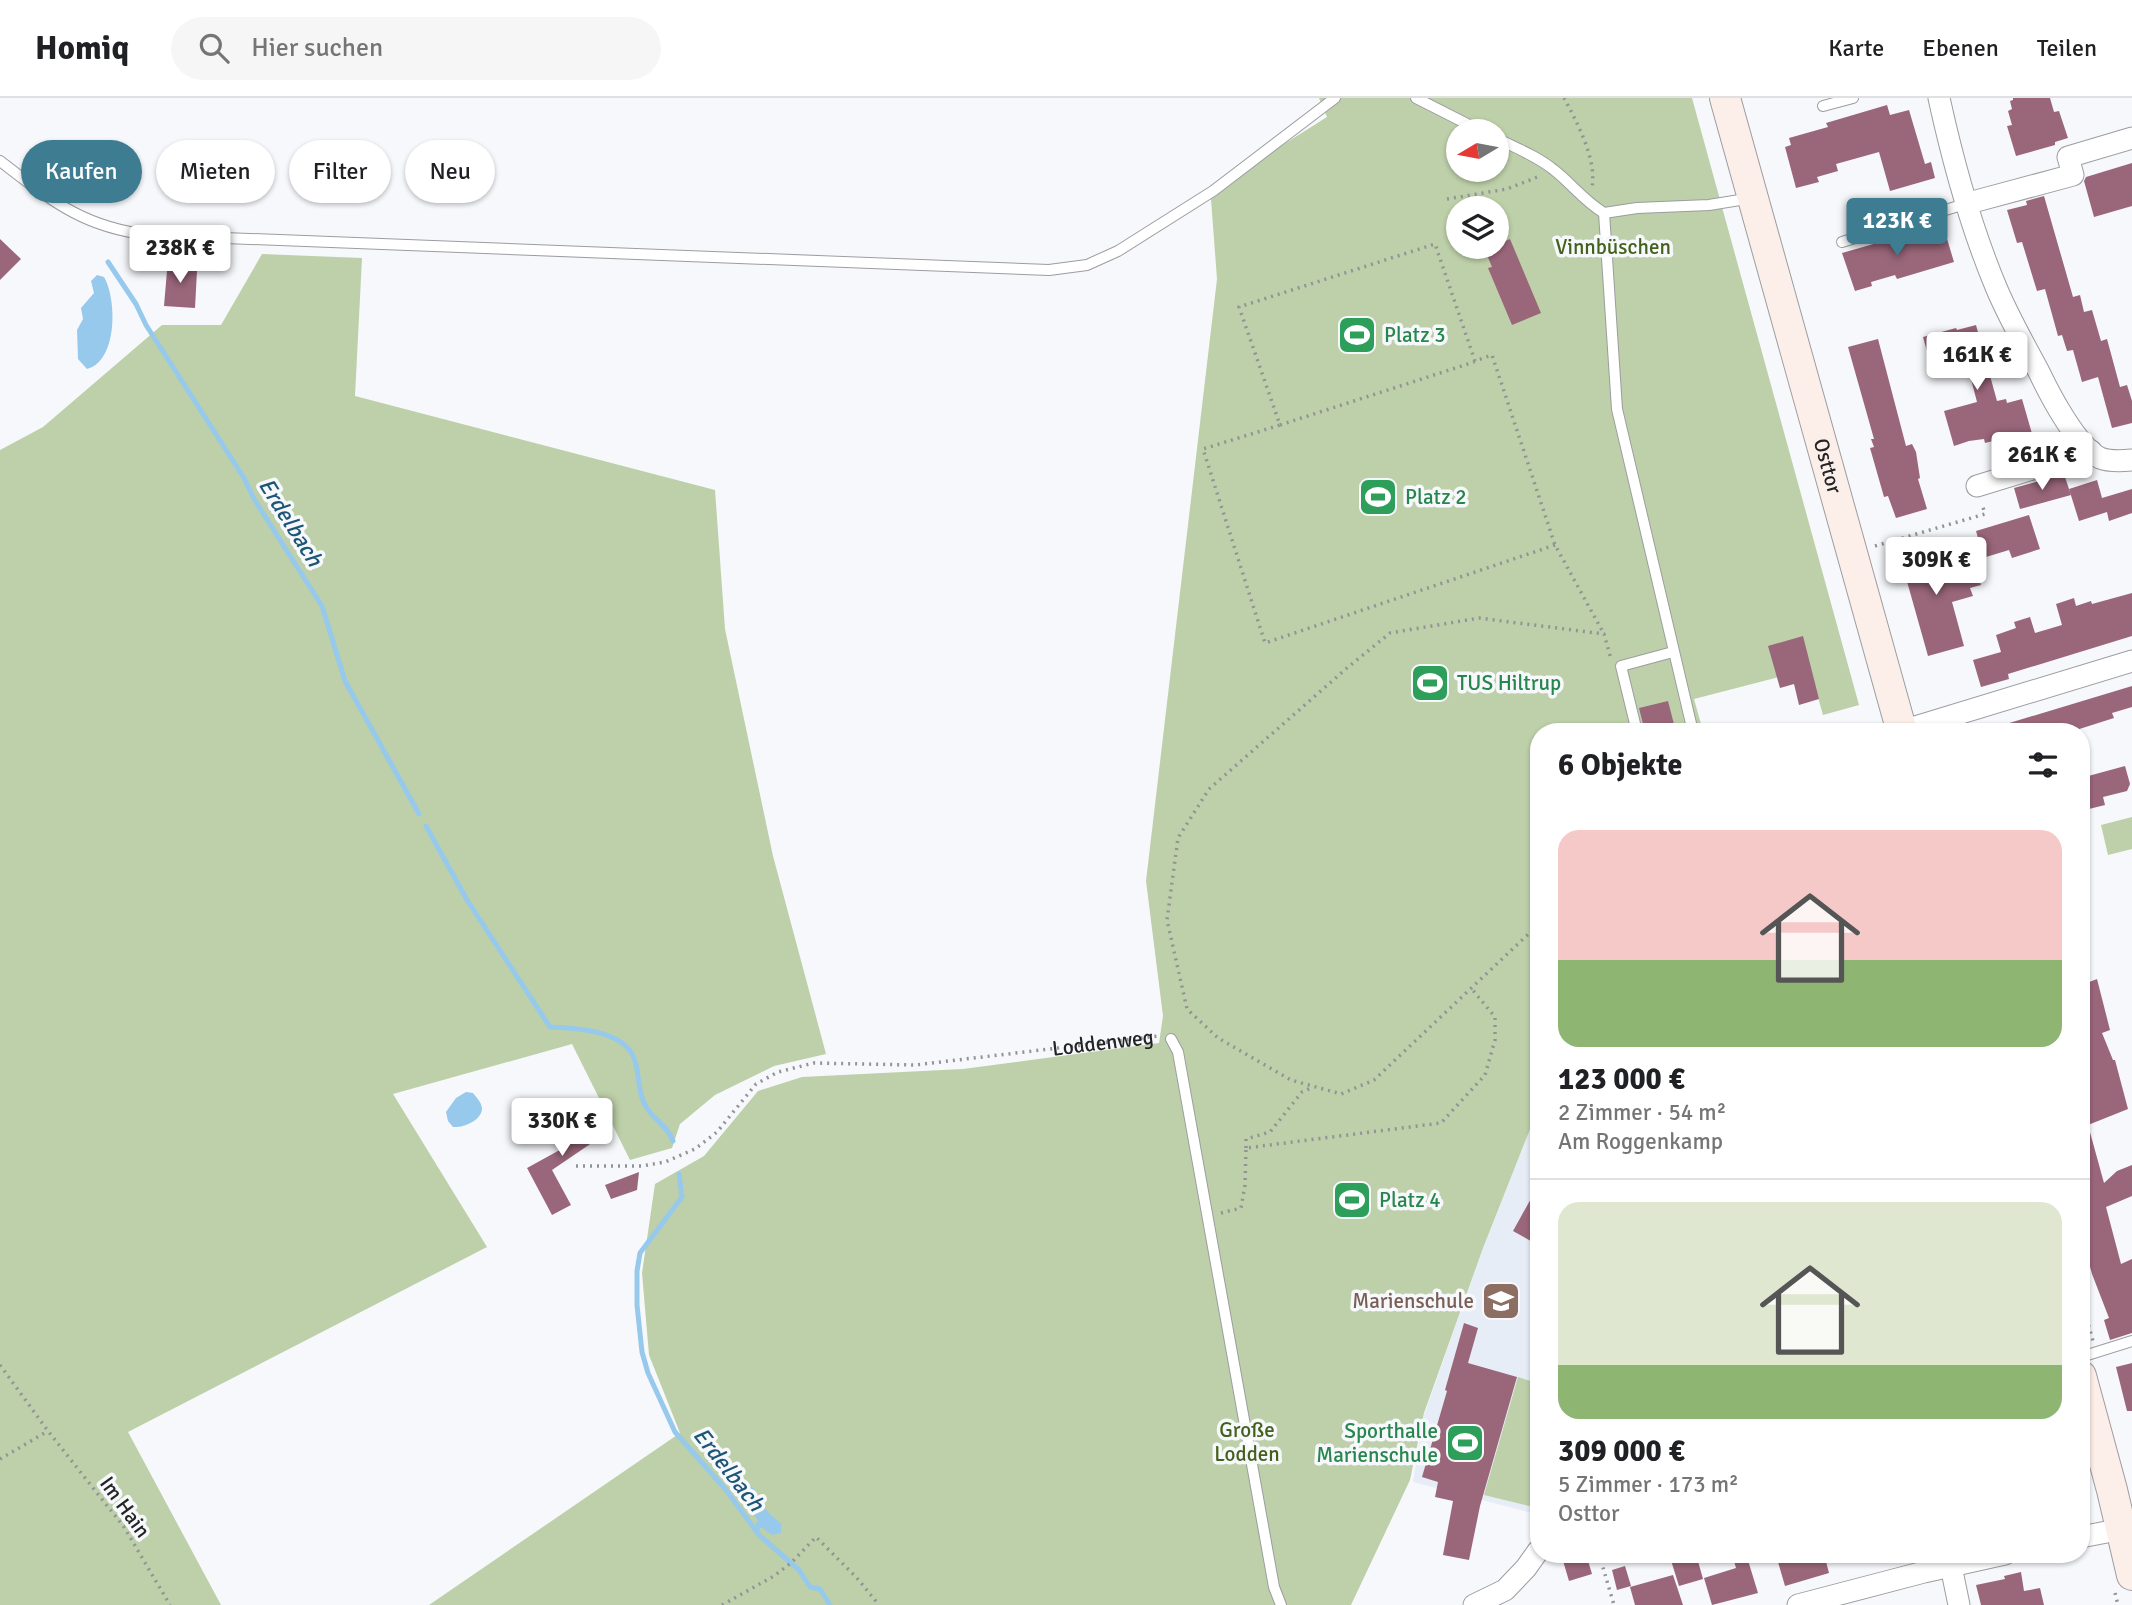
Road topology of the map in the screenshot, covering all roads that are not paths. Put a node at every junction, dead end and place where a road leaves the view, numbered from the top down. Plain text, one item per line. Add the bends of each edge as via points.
1 (1335, 98) edge
2 (1416, 98) edge
3 (1725, 98) edge
4 (1853, 98) edge
5 (1939, 98) edge
6 (1823, 106) dead end
7 (1457, 119) edge
8 (2132, 138) edge
9 (1509, 144) edge
10 (0, 161) edge
11 (1753, 198) junction
12 (1965, 204) junction
13 (1604, 213) junction
14 (1842, 242) dead end
15 (2091, 451) junction
16 (2132, 460) edge
17 (1978, 486) road end
18 (1673, 652) junction
19 (2132, 661) edge
20 (1635, 723) edge
21 (1691, 723) edge
22 (1900, 723) edge
23 (1928, 723) edge
24 (1171, 1039) road end
25 (2132, 1341) edge
26 (2090, 1354) edge
27 (2090, 1406) edge
28 (2127, 1528) edge
29 (2090, 1535) edge
30 (1530, 1562) edge
31 (1922, 1563) edge
32 (1964, 1563) edge
33 (1951, 1566) junction
34 (2132, 1575) edge
35 (1281, 1605) edge
36 (1474, 1605) edge
37 (1798, 1605) edge
38 (1959, 1605) edge

1 - 10 lane via 1213,191 1118,251 1087,265 1049,270 149,235 86,220
2 - 7 lane
3 - 11 main road, Osttor
4 - 6 lane
5 - 12 street
8 - 12 street via 2068,157 2073,175
9 - 13 lane via 1555,170 1586,202
11 - 13 lane
11 - 22 main road, Osttor
12 - 14 lane
12 - 15 street via 1996,288 2050,394
13 - 18 lane via 1617,409
15 - 16 street via 2101,458
15 - 17 street
18 - 20 lane via 1621,666
18 - 21 lane
19 - 23 street
24 - 35 lane, Loddenweg via 1178,1052 1274,1587
25 - 26 lane
27 - 28 main road
28 - 29 street
28 - 34 main road
30 - 36 street via 1506,1590
31 - 33 street
31 - 37 street
32 - 33 street
33 - 38 street

